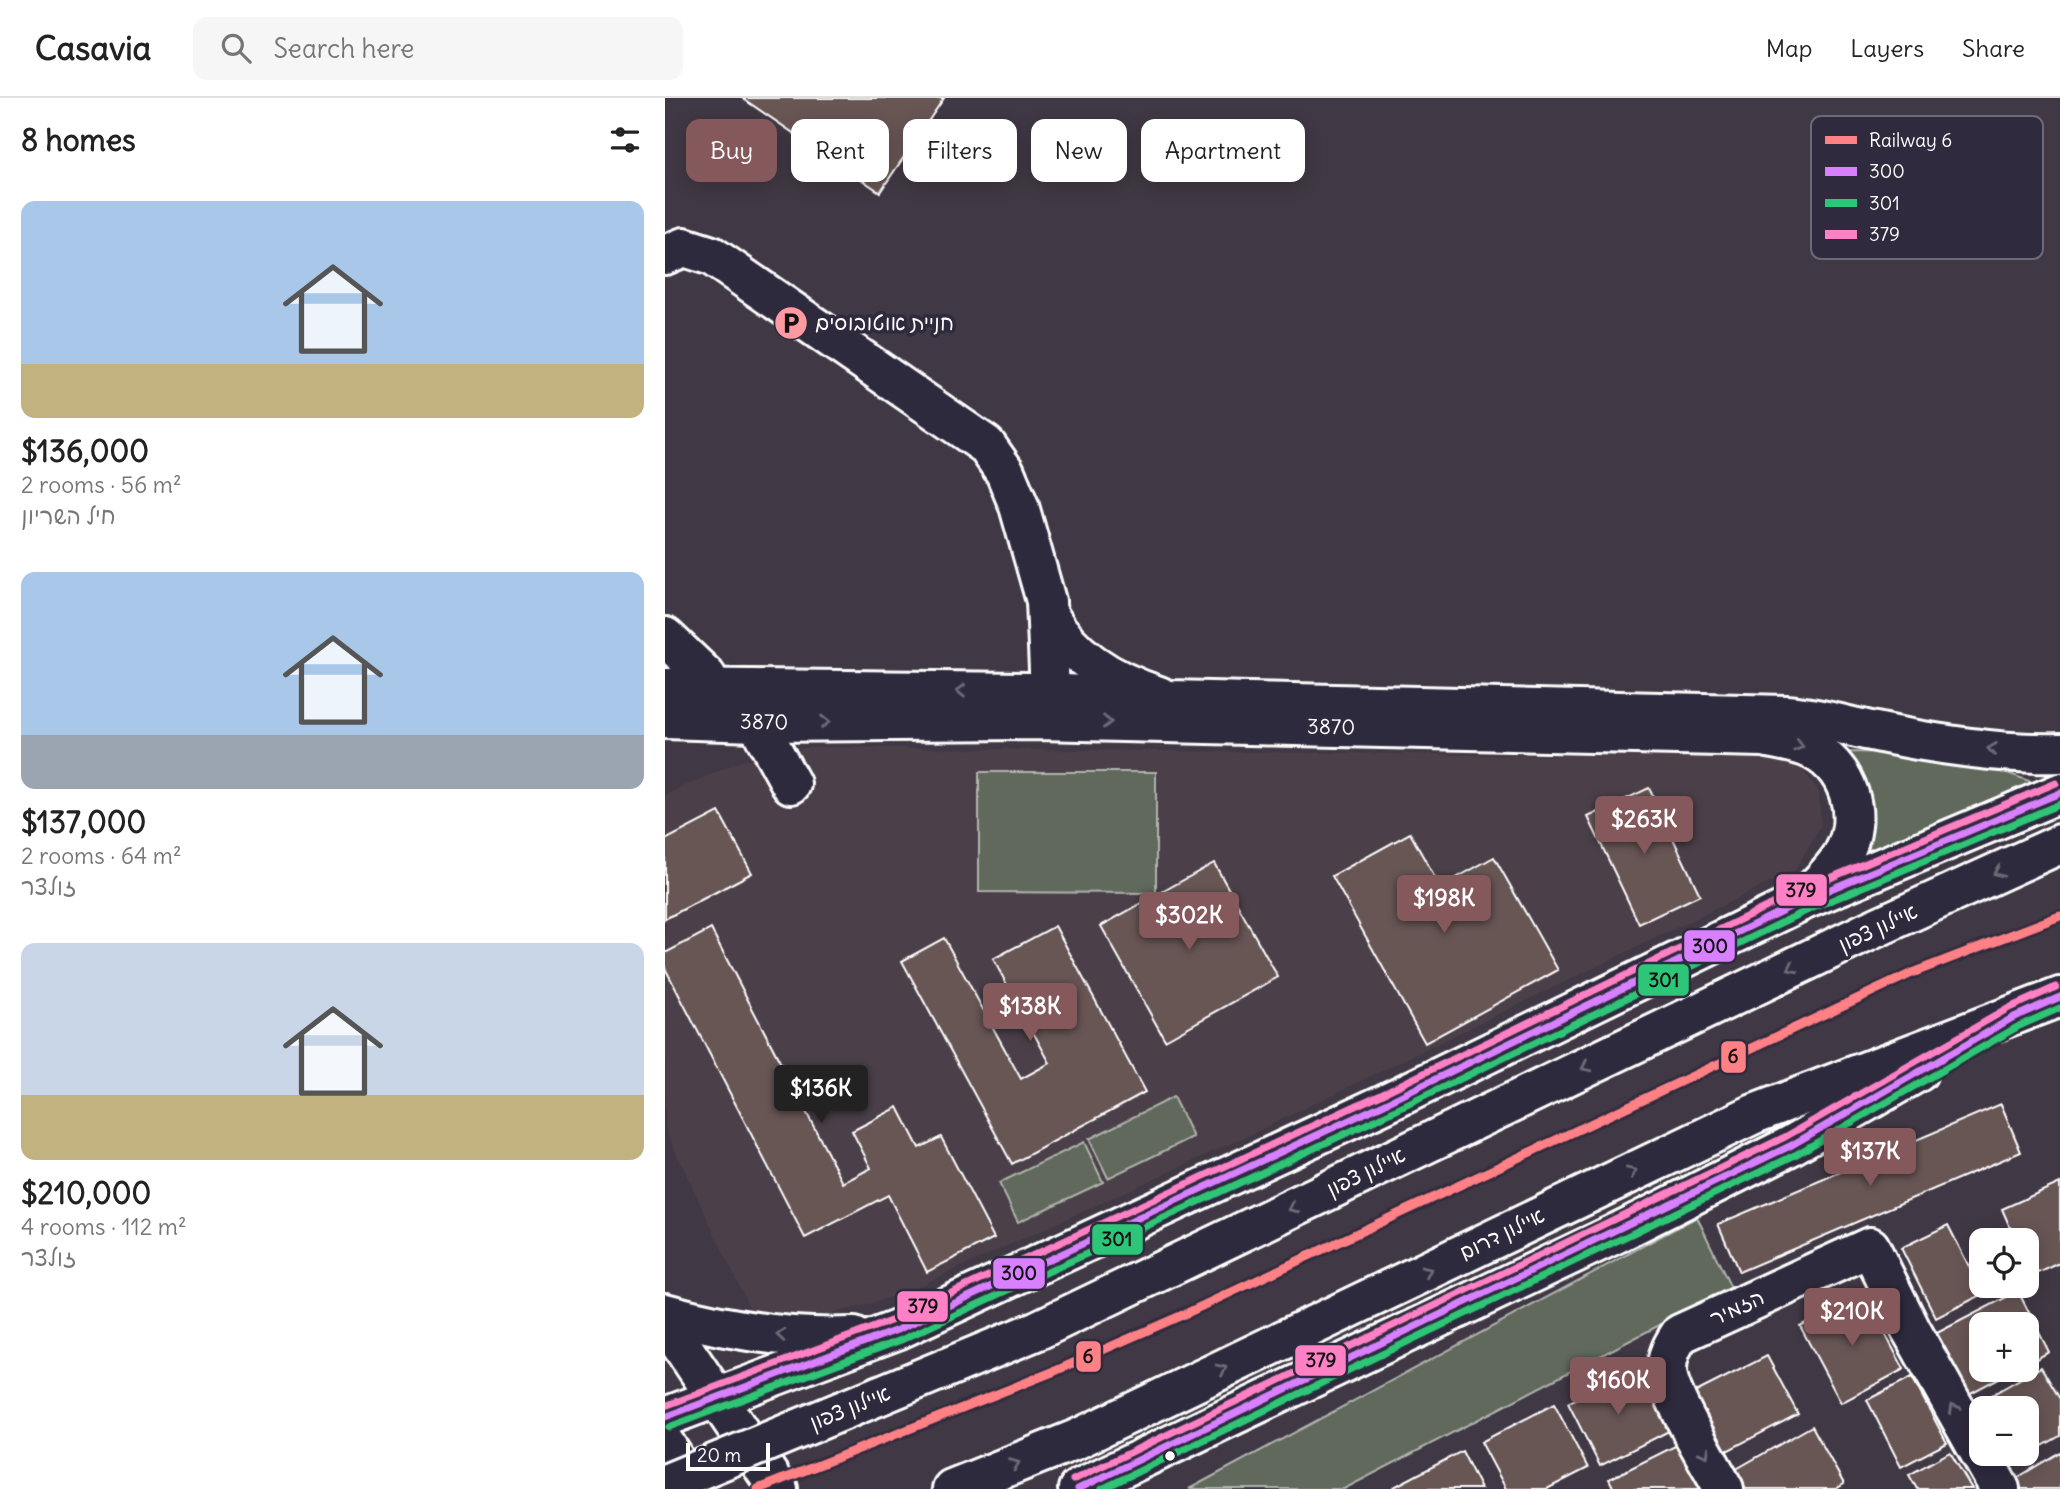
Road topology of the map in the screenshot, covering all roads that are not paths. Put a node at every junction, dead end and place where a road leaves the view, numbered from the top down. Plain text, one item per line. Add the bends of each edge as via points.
1 (665, 255) edge
2 (1037, 575) junction
3 (1049, 616) junction
4 (665, 637) edge
5 (665, 688) edge
6 (1171, 700) junction
7 (1039, 702) junction
8 (734, 710) junction
9 (665, 719) edge
10 (2060, 753) edge
11 (791, 784) dead end
12 (2060, 793) edge
13 (2060, 844) edge
14 (1802, 901) junction
15 (2060, 997) edge
16 (2014, 1017) junction
17 (665, 1313) edge
18 (665, 1321) edge
19 (897, 1330) junction
20 (718, 1397) junction
21 (665, 1417) edge
22 (665, 1444) edge
23 (665, 1484) edge
24 (1088, 1486) edge
25 (693, 1489) edge
26 (778, 1489) edge
27 (951, 1489) edge
28 (1724, 1489) edge
29 (2000, 1489) edge

1 - 2 main road via 684,247 712,256 986,445 1005,472 1019,506
2 - 3 main road
2 - 7 main road via 1030,599
3 - 6 main road via 1094,665 1118,681
3 - 7 main road
4 - 8 main road via 700,668
5 - 8 main road
6 - 7 main road
10 -> 6 main road via 2015,752 1786,715
7 -> 8 main road
8 -> 7 main road, 3870
7 -> 14 main road, 3870 via 1764,737 1794,744 1825,758 1838,771 1849,789 1853,815 1842,855
8 - 9 main road, 3870
8 - 11 main road
12 - 14 main road
13 -> 23 main road, איילון צפון, bridge via 1871,930 1038,1330
14 - 19 main road via 1384,1104
15 - 16 main road, איילון דרום
16 - 24 main road via 1790,1146
27 -> 16 main road, איילון דרום via 1077,1439 1755,1114
19 -> 17 main road via 822,1339 738,1331
18 - 20 main road
19 - 20 main road
20 - 21 main road
20 - 26 main road
22 - 25 main road
29 -> 28 main road, הזמיר via 1870,1247 1680,1334 1669,1350 1666,1372

